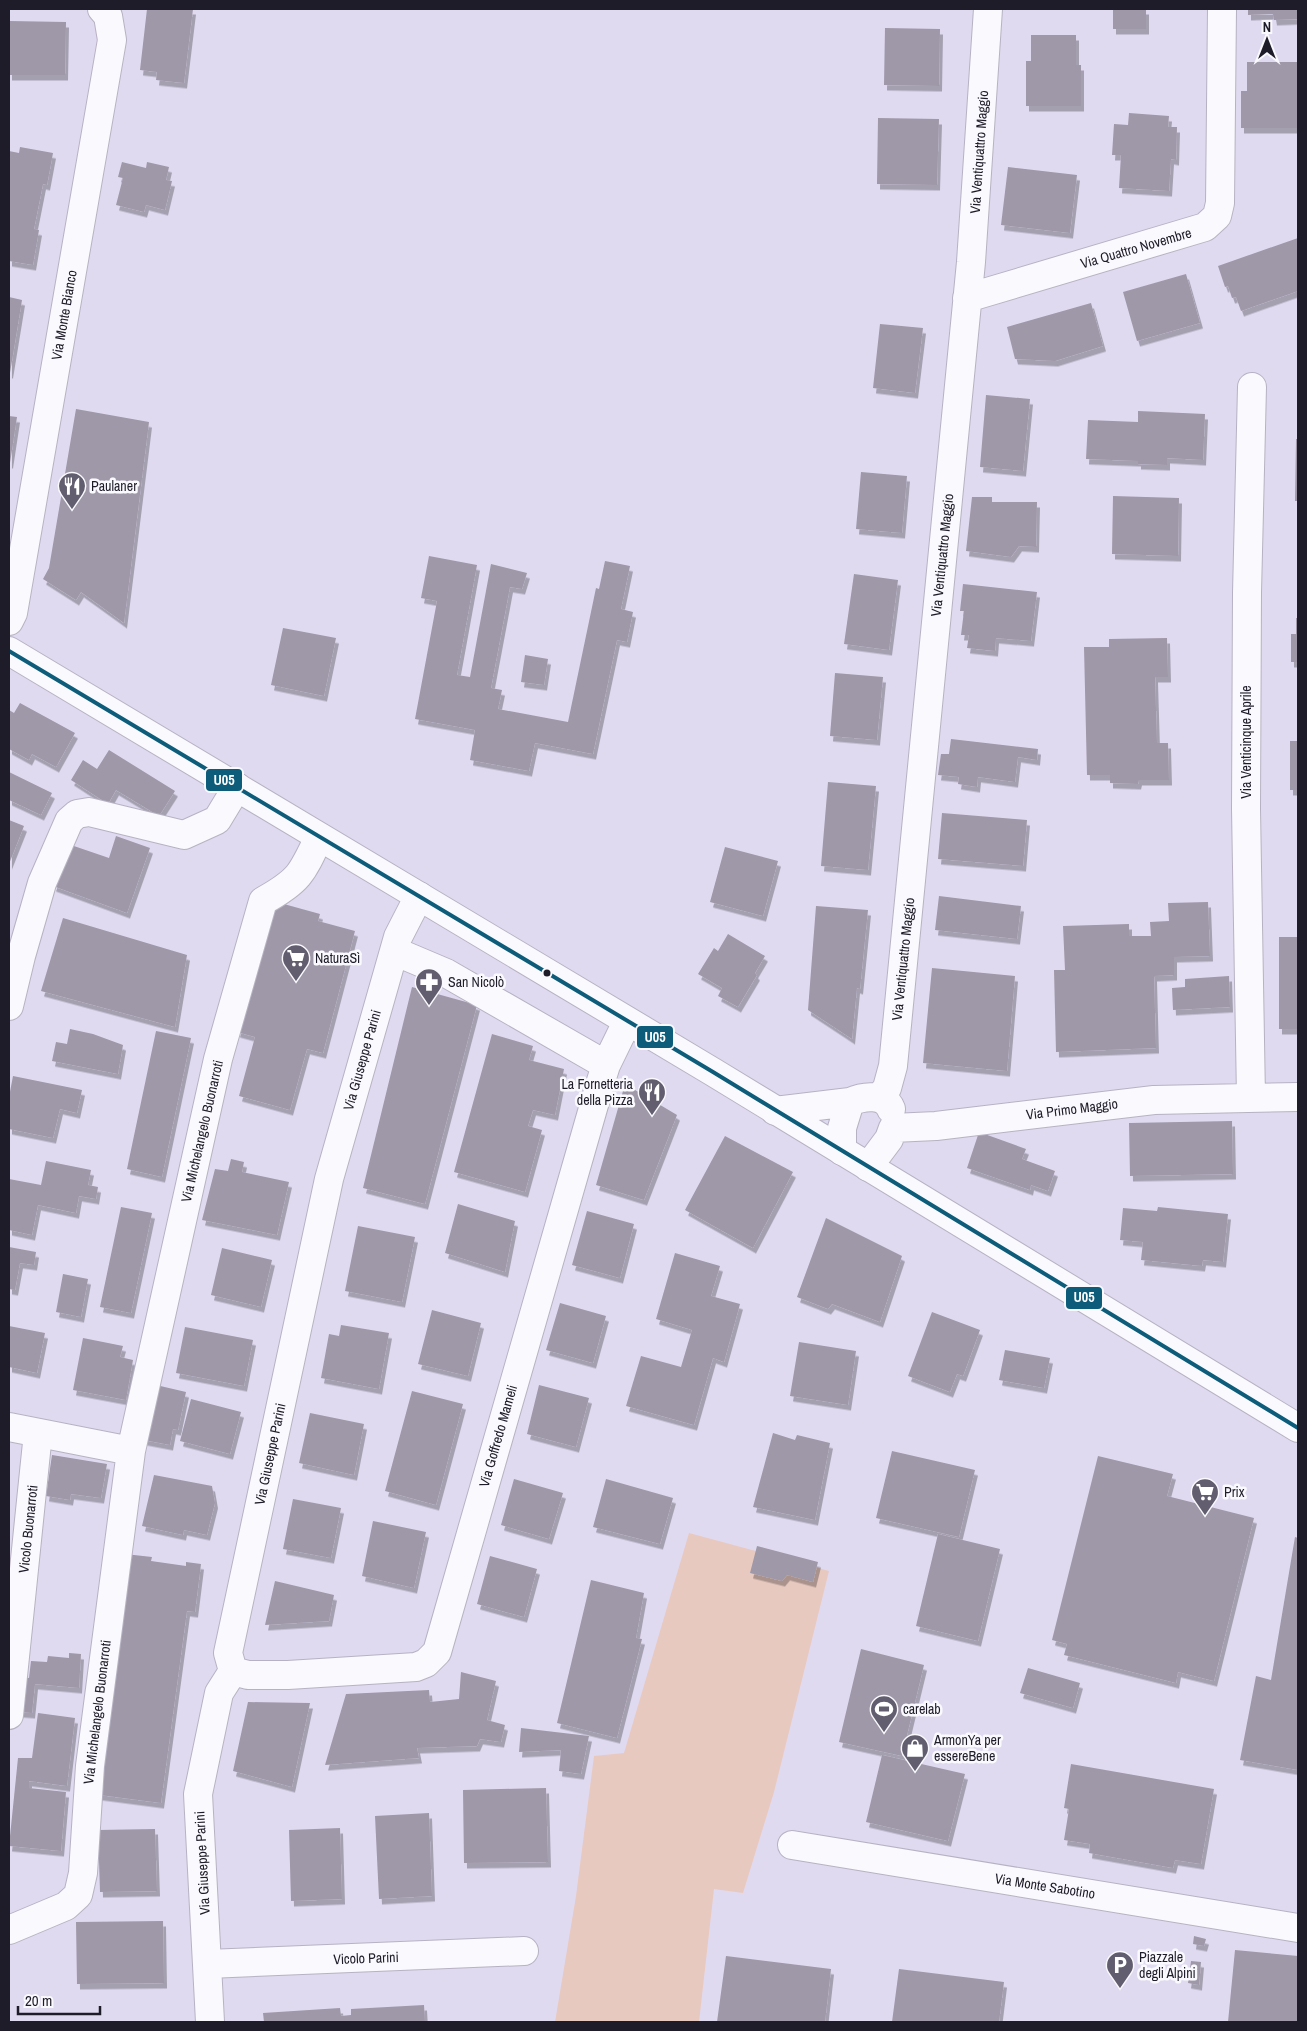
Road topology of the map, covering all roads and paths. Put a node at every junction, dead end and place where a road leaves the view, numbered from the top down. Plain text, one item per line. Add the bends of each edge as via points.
1 (102, 9) edge
2 (988, 9) edge
3 (1222, 9) edge
4 (968, 298) junction
5 (1252, 386) dead end
6 (9, 622) edge
7 (9, 651) edge
8 (236, 787) junction
9 (319, 837) junction
10 (419, 896) junction
11 (394, 951) junction
12 (9, 1006) edge
13 (627, 1022) junction
14 (606, 1065) junction
15 (1298, 1097) edge
16 (879, 1098) junction
17 (1251, 1098) junction
18 (850, 1102) junction
19 (775, 1111) junction
20 (893, 1128) junction
21 (842, 1151) junction
22 (868, 1167) junction
23 (9, 1428) edge
24 (1298, 1428) edge
25 (38, 1433) junction
26 (131, 1450) junction
27 (233, 1671) junction
28 (9, 1714) edge
29 (792, 1845) dead end
30 (1298, 1928) edge
31 (9, 1930) edge
32 (524, 1951) dead end
33 (208, 1964) junction
34 (210, 2022) edge

1 - 6 street, Via Monte Bianco via 108,16 112,40
2 - 4 street, Via Ventiquattro Maggio
3 - 4 street, Via Quattro Novembre via 1218,216 1205,228
4 - 16 street, Via Ventiquattro Maggio via 892,1066 887,1088
5 - 17 street, Via Venticinque Aprile via 1246,799
7 - 8 street
8 - 9 street
8 - 12 street via 216,820 184,835 89,812 77,814 69,821 42,883
9 - 10 street
9 - 26 street, Via Michelangelo Buonarroti via 298,877 263,901 218,1059
10 - 11 street, Via Giuseppe Parini
10 - 13 street
11 - 14 street via 446,973
11 - 27 street, Via Giuseppe Parini via 329,1179 228,1653
13 - 14 street, Via Goffredo Mameli
13 - 19 street
14 - 27 street, Via Goffredo Mameli via 438,1652 416,1667 288,1675 248,1675
15 - 17 street, Via Primo Maggio
16 - 18 street via 870,1096
16 - 20 street via 890,1106
17 - 20 street, Via Primo Maggio via 1145,1101 936,1126
18 - 19 street
18 - 21 street via 842,1128
19 - 21 street
20 - 22 street via 889,1139
21 - 22 street
22 - 24 street
23 - 25 street
25 - 26 street
25 - 28 street, Vicolo Buonarroti
26 - 31 street, Via Michelangelo Buonarroti via 90,1766 83,1873 78,1895 66,1906
27 - 33 street, Via Giuseppe Parini via 219,1693 198,1794
29 - 30 street, Via Monte Sabotino via 970,1864
32 - 33 street, Vicolo Parini
33 - 34 street, Via Giuseppe Parini

